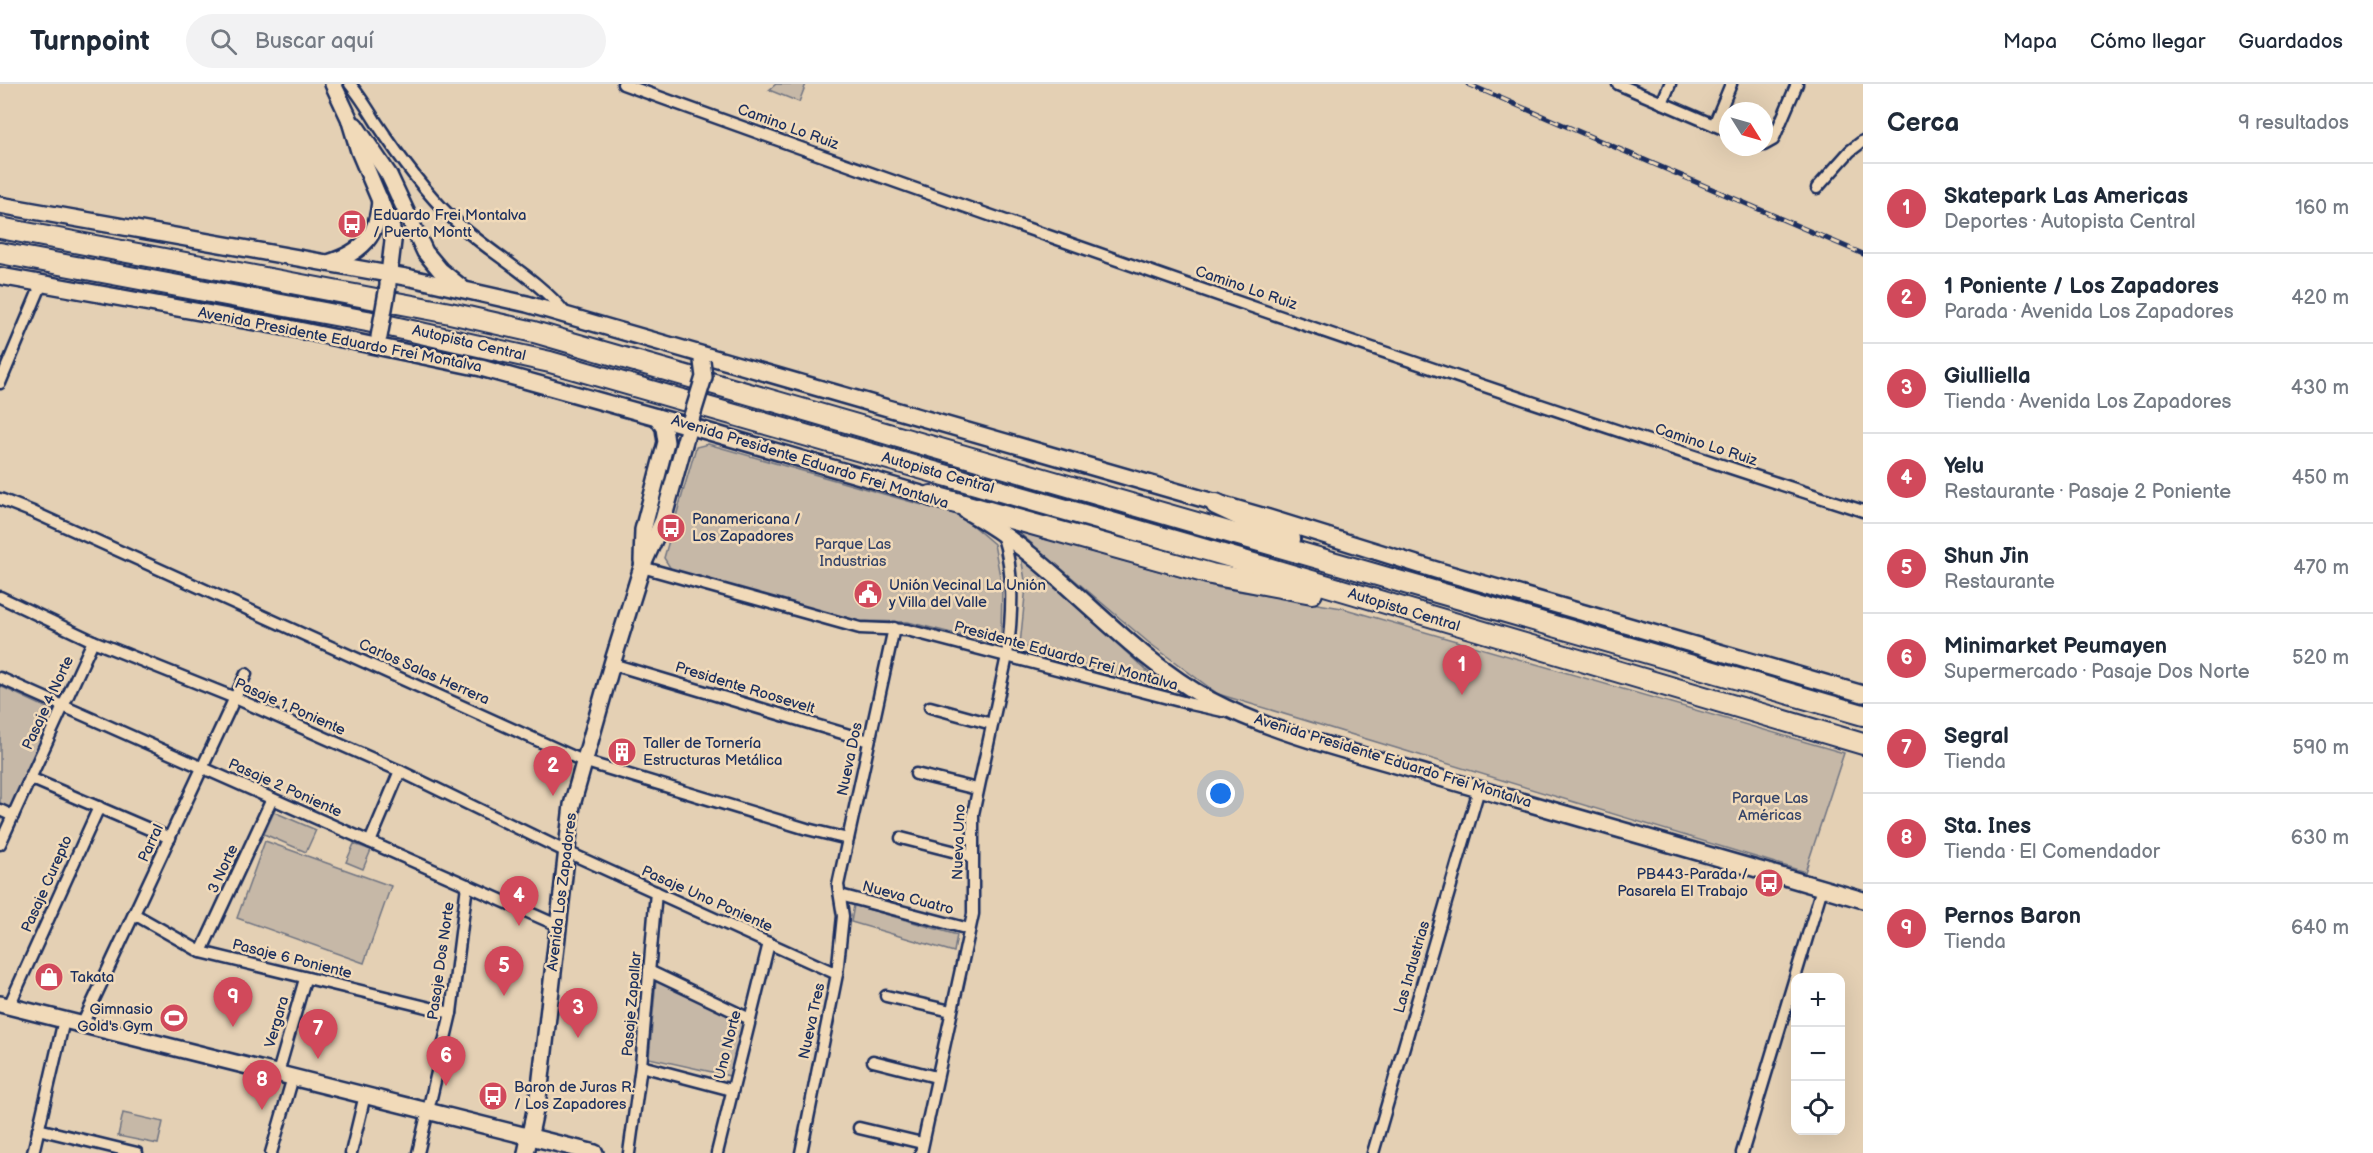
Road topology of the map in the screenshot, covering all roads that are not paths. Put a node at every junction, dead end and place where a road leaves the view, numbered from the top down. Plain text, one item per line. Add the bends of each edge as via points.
1 (333, 84) edge
2 (350, 84) edge
3 (622, 84) edge
4 (1618, 84) edge
5 (1670, 84) edge
6 (1731, 84) edge
7 (1797, 84) edge
8 (1662, 103) junction
9 (349, 118) junction
10 (1714, 125) junction
11 (1719, 127) edge
12 (1773, 140) edge
13 (1863, 141) edge
14 (1817, 188) dead end
15 (380, 196) junction
16 (0, 205) edge
17 (0, 228) edge
18 (0, 253) edge
19 (326, 264) junction
20 (0, 276) edge
21 (389, 280) junction
22 (42, 283) junction
23 (463, 288) junction
24 (566, 314) junction
25 (378, 341) junction
26 (698, 355) junction
27 (0, 383) edge
28 (657, 417) junction
29 (690, 422) junction
30 (932, 496) junction
31 (0, 499) edge
32 (1216, 504) junction
33 (1863, 511) edge
34 (1000, 531) junction
35 (642, 567) junction
36 (1358, 569) junction
37 (0, 597) edge
38 (1387, 604) junction
39 (894, 628) junction
40 (93, 640) junction
41 (1007, 656) junction
42 (612, 664) junction
43 (246, 674) dead end
44 (0, 678) edge
45 (1863, 694) edge
46 (235, 698) junction
47 (63, 706) junction
48 (930, 707) dead end
49 (1240, 714) junction
50 (1863, 715) edge
51 (992, 724) junction
52 (869, 741) junction
53 (1863, 744) edge
54 (583, 761) junction
55 (202, 768) junction
56 (400, 771) junction
57 (916, 774) dead end
58 (30, 778) junction
59 (977, 789) junction
60 (1479, 789) junction
61 (272, 799) junction
62 (99, 807) junction
63 (0, 810) edge
64 (13, 816) junction
65 (170, 838) junction
66 (901, 838) dead end
67 (848, 839) junction
68 (370, 842) junction
69 (0, 844) edge
70 (565, 851) junction
71 (972, 856) junction
72 (467, 885) junction
73 (1822, 888) junction
74 (656, 892) junction
75 (840, 895) junction
76 (1863, 900) edge
77 (134, 914) junction
78 (557, 925) junction
79 (969, 929) junction
80 (769, 943) junction
81 (201, 952) junction
82 (650, 971) junction
83 (837, 974) junction
84 (304, 979) junction
85 (886, 996) dead end
86 (4, 1005) edge
87 (951, 1011) junction
88 (451, 1013) junction
89 (750, 1019) junction
90 (64, 1020) junction
91 (82, 1024) junction
92 (873, 1061) dead end
93 (641, 1066) junction
94 (278, 1074) junction
95 (293, 1077) junction
96 (936, 1077) junction
97 (732, 1090) junction
98 (365, 1095) junction
99 (427, 1111) junction
100 (859, 1128) dead end
101 (38, 1129) junction
102 (530, 1137) junction
103 (922, 1148) edge
104 (33, 1153) edge
105 (137, 1153) edge
106 (271, 1153) edge
107 (351, 1153) edge
108 (418, 1153) edge
109 (526, 1153) edge
110 (595, 1153) edge
111 (629, 1153) edge
112 (717, 1153) edge
113 (801, 1153) edge
114 (1373, 1153) edge
115 (1742, 1153) edge

1 - 9 main road
2 - 24 street via 404,162 448,215 482,246 541,288
3 - 33 street, Camino Lo Ruiz via 1289,319 1707,462
4 - 8 street
5 - 8 street
6 - 10 street
7 - 12 street
8 - 10 street
9 - 15 main road
9 - 23 main road via 389,175 425,252
10 - 11 street
13 - 14 street
15 - 19 main road via 376,224 365,244
15 - 21 main road via 392,229
16 - 19 main road
17 - 36 highway, Autopista Central via 424,307 524,330
18 - 38 highway, Autopista Central via 502,350
19 - 21 main road
20 - 22 main road, Avenida Presidente Eduardo Frei Montalva
21 - 23 main road
21 - 25 main road, bridge
22 - 25 main road, Avenida Presidente Eduardo Frei Montalva
22 - 27 street
23 - 24 main road
24 - 26 main road
25 - 28 main road, Avenida Presidente Eduardo Frei Montalva
26 - 29 main road, Avenida Los Zapadores, bridge via 704,377
26 - 32 main road
28 - 29 main road, Avenida Presidente Eduardo Frei Montalva
28 - 35 main road, Avenida Los Zapadores via 666,442 643,530
29 - 30 main road, Avenida Presidente Eduardo Frei Montalva
29 - 35 main road, Avenida Los Zapadores via 663,520
30 - 34 main road, Avenida Presidente Eduardo Frei Montalva
30 - 38 highway via 1218,576
31 - 54 street, Carlos Salas Herrera
32 - 36 highway
32 - 45 main road
34 - 41 street, Nueva Uno via 1010,572
34 - 49 main road, Avenida Presidente Eduardo Frei Montalva via 1159,667 1208,699
35 - 39 street, Presidente Eduardo Frei Montalva via 860,628
35 - 42 main road, Avenida Los Zapadores
36 - 50 highway, Autopista Central
37 - 40 street, Pasaje 1 Poniente
38 - 53 highway, Autopista Central
39 - 41 street, Presidente Eduardo Frei Montalva
39 - 52 street, Nueva Dos
40 - 46 street, Pasaje 1 Poniente
40 - 47 street, Pasaje 4 Norte
41 - 49 street, Presidente Eduardo Frei Montalva
41 - 51 street, Nueva Uno
42 - 52 street, Presidente Roosevelt
42 - 54 main road, Avenida Los Zapadores
43 - 46 street, Parral
44 - 47 street, Pasaje 2 Poniente
46 - 55 street, Parral
46 - 56 street, Pasaje 1 Poniente
47 - 55 street, Pasaje 2 Poniente
47 - 58 street, Pasaje 4 Norte
48 - 51 street
49 - 60 main road, Avenida Presidente Eduardo Frei Montalva
51 - 59 street, Nueva Uno
52 - 67 street, Nueva Dos
54 - 67 street, Carlos Salas Herrera
54 - 70 main road, Avenida Los Zapadores
55 - 61 street, Pasaje 2 Poniente
55 - 65 street, Parral
56 - 68 street
56 - 70 street, Pasaje 1 Poniente
57 - 59 street
58 - 62 street
58 - 64 street, Pasaje 4 Norte
59 - 71 street, Nueva Uno
60 - 73 main road, Avenida Presidente Eduardo Frei Montalva
60 - 114 street, Las Industrias
61 - 68 street, Pasaje 2 Poniente
61 - 81 street, 3 Norte
62 - 65 street
62 - 86 street, Pasaje Curepto
63 - 64 street
64 - 69 street, Pasaje 4 Norte
65 - 77 street, Parral
66 - 71 street
67 - 75 street, Nueva Dos via 838,885
68 - 72 street, Pasaje 2 Poniente
70 - 74 street, Pasaje Uno Poniente
70 - 78 main road, Avenida Los Zapadores
71 - 79 street, Nueva Uno via 973,914
72 - 78 street, Pasaje 2 Poniente
72 - 88 street, Pasaje Dos Norte
73 - 76 main road, Avenida Presidente Eduardo Frei Montalva
73 - 115 street
74 - 80 street, Pasaje Uno Poniente
74 - 82 street, Pasaje Zapallar
75 - 79 street, Nueva Cuatro
75 - 83 street, Nueva Tres via 843,916
77 - 81 street, Pasaje 6 Poniente
77 - 91 street, Parral
78 - 102 main road, Avenida Los Zapadores via 540,1087
79 - 87 street, Nueva Uno
80 - 83 street, Pasaje Uno Poniente
80 - 89 street, Uno Norte
81 - 84 street, Pasaje 6 Poniente
82 - 89 street
82 - 93 street, Pasaje Zapallar
83 - 113 street, Nueva Tres
84 - 88 street, Pasaje 6 Poniente
84 - 94 street, Vergara
85 - 87 street
86 - 90 main road
87 - 96 street, Nueva Uno
88 - 99 street, Pasaje Dos Norte
89 - 97 street, Uno Norte
90 - 91 main road
90 - 101 street
91 - 94 main road
92 - 96 street
93 - 97 street
93 - 111 street, Pasaje Zapallar
94 - 95 main road
95 - 98 main road
95 - 106 street
96 - 103 street, Nueva Uno
97 - 112 street, Uno Norte
98 - 99 main road
98 - 107 street
99 - 102 main road
99 - 108 street, Pasaje Dos Norte
100 - 103 street
101 - 104 street
101 - 105 street
102 - 109 main road, Avenida Los Zapadores
102 - 110 main road

